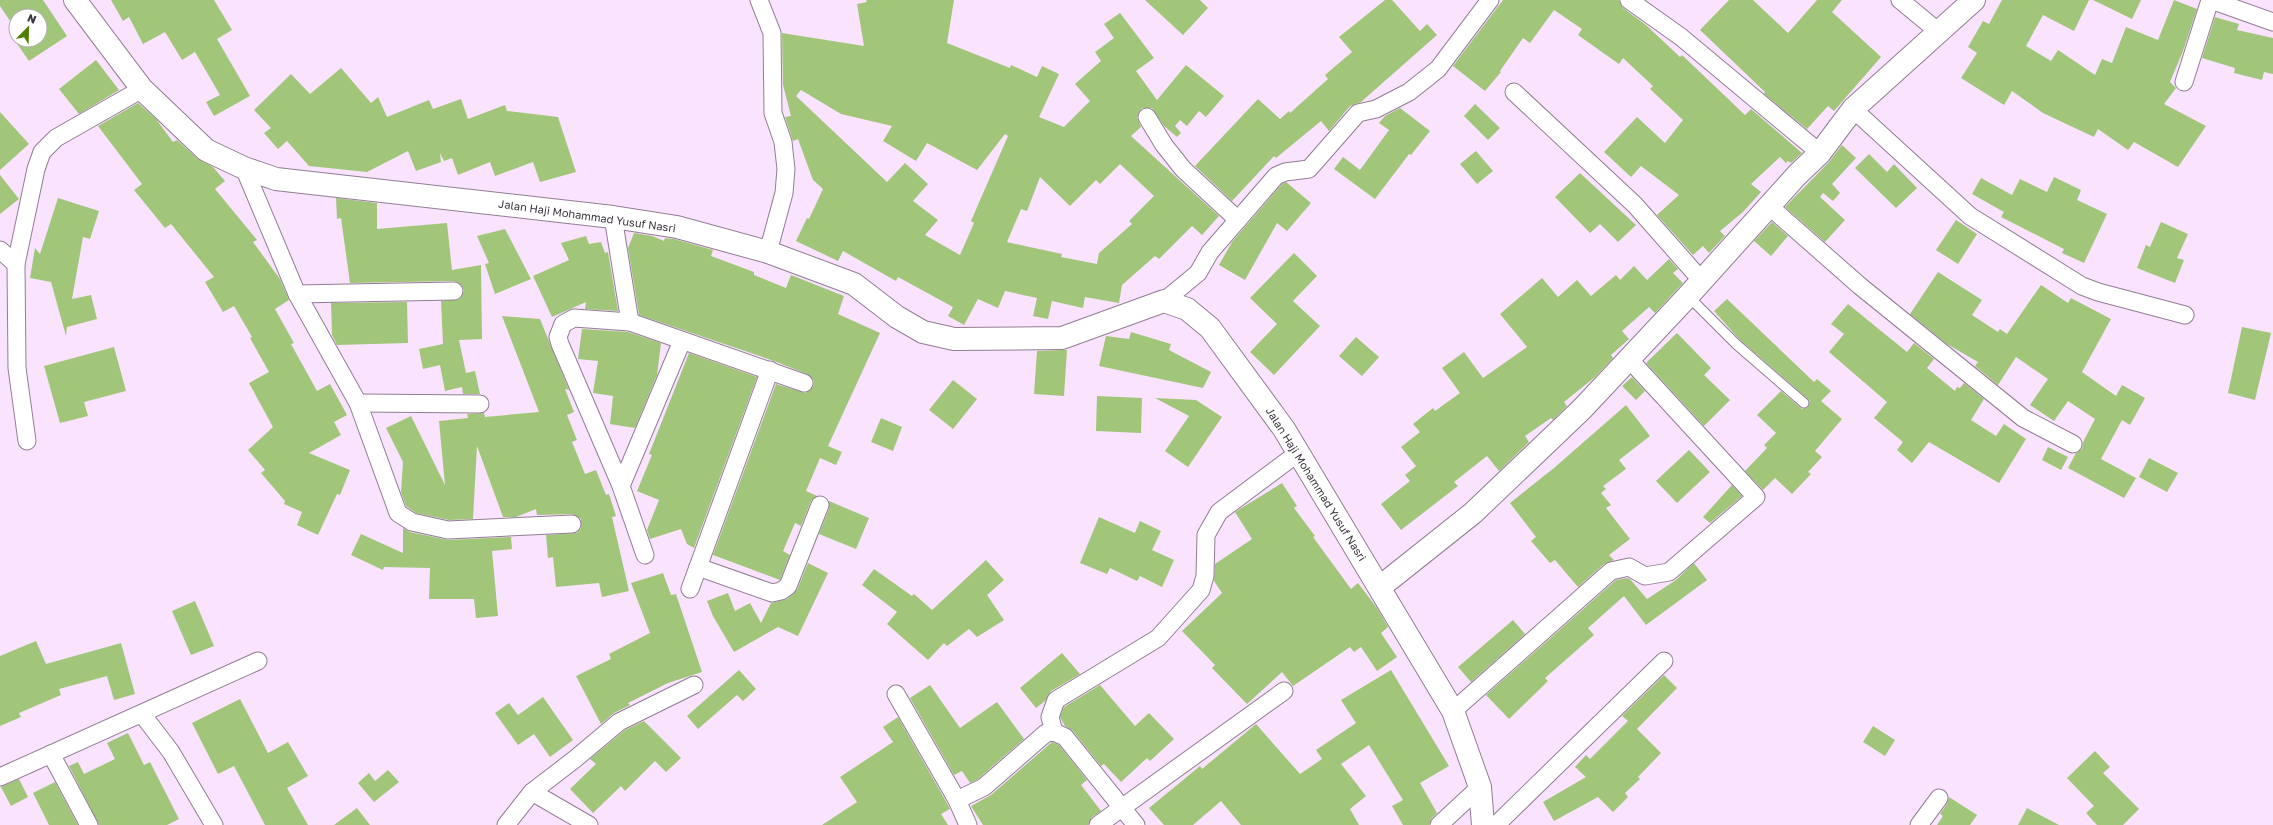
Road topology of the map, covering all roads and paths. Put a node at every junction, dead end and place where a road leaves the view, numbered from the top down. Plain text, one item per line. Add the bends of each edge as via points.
1 (75, 0) edge
2 (759, 0) edge
3 (1490, 0) edge
4 (1900, 0) edge
5 (1974, 0) edge
6 (2210, 0) edge
7 (1634, 1) edge
8 (2273, 22) edge
9 (1940, 33) junction
10 (2184, 82) dead end
11 (142, 89) junction
12 (1514, 92) dead end
13 (1854, 109) junction
14 (1147, 117) dead end
15 (1820, 153) junction
16 (244, 168) junction
17 (1769, 206) junction
18 (613, 217) junction
19 (1238, 220) junction
20 (0, 250) edge
21 (768, 252) junction
22 (16, 264) junction
23 (1695, 289) junction
24 (454, 291) dead end
25 (297, 294) junction
26 (1164, 301) junction
27 (2185, 314) dead end
28 (630, 322) junction
29 (682, 341) junction
30 (1629, 359) junction
31 (770, 370) junction
32 (804, 383) dead end
33 (358, 403) junction
34 (1804, 403) dead end
35 (480, 404) dead end
36 (27, 442) dead end
37 (2073, 444) dead end
38 (1298, 453) junction
39 (621, 486) junction
40 (820, 505) dead end
41 (572, 524) dead end
42 (645, 555) dead end
43 (698, 567) junction
44 (1380, 587) junction
45 (690, 589) dead end
46 (258, 661) dead end
47 (1664, 661) dead end
48 (694, 685) dead end
49 (1284, 691) dead end
50 (896, 694) dead end
51 (1453, 711) junction
52 (142, 714) junction
53 (1054, 732) junction
54 (51, 754) junction
55 (0, 777) edge
56 (1480, 786) junction
57 (532, 792) junction
58 (1939, 798) dead end
59 (957, 800) junction
60 (1122, 806) junction
61 (90, 825) edge
62 (214, 825) edge
63 (506, 825) edge
64 (589, 825) edge
65 (968, 825) edge
66 (1098, 825) edge
67 (1136, 825) edge
68 (1439, 825) edge
69 (1483, 825) edge
70 (1496, 825) edge
71 (1919, 825) edge

1 - 11 street, Jalan Haji Mohammad Yusuf Nasri
2 - 21 street via 772,33 773,113 782,142 786,169 784,193
3 - 19 street via 1438,69 1409,92 1376,109 1358,113 1309,169 1285,172 1276,176
4 - 9 street
5 - 9 street
6 - 8 street
6 - 10 street
7 - 15 street via 1681,36
9 - 13 street
11 - 16 street, Jalan Haji Mohammad Yusuf Nasri via 206,150
11 - 22 street via 56,138 42,152 36,169
12 - 23 street via 1636,205
13 - 15 street
13 - 27 street via 1970,216 2082,286
14 - 19 street via 1183,170
15 - 17 street
16 - 18 street, Jalan Haji Mohammad Yusuf Nasri via 276,179
16 - 25 street
17 - 23 street
17 - 37 street via 1860,286 2023,418
18 - 21 street, Jalan Haji Mohammad Yusuf Nasri via 677,227
18 - 28 street
19 - 26 street via 1210,252 1198,272
20 - 22 street
21 - 26 street, Jalan Haji Mohammad Yusuf Nasri via 854,284 897,317 923,332 954,339 1062,338
22 - 36 street via 17,368
23 - 30 street
23 - 34 lane via 1736,344
24 - 25 street
25 - 33 street
26 - 38 street, Jalan Haji Mohammad Yusuf Nasri via 1187,309 1210,328 1284,429
28 - 29 street
28 - 39 street via 574,318 563,324 558,337
29 - 31 street
29 - 39 street
30 - 44 street via 1582,410 1473,513
30 - 51 street via 1756,497 1669,572 1645,576 1629,567 1611,572
31 - 32 street
31 - 43 street
33 - 35 street
33 - 41 street via 398,513 412,522 448,530
38 - 44 street, Jalan Haji Mohammad Yusuf Nasri
38 - 53 street via 1219,512 1206,535 1205,576 1201,590 1158,638 1056,700 1050,717
39 - 42 street
40 - 43 street via 788,586 781,591 772,593
43 - 45 street
44 - 51 street, Jalan Haji Mohammad Yusuf Nasri
46 - 52 street
47 - 70 street
48 - 57 street via 619,722
49 - 60 street
50 - 59 street
51 - 56 street, Jalan Haji Mohammad Yusuf Nasri
52 - 54 street
52 - 62 street via 171,752
53 - 59 street via 1046,733 984,787
53 - 60 street via 1065,737
54 - 55 street
54 - 61 street
56 - 68 street
56 - 69 street, Jalan Haji Mohammad Yusuf Nasri
57 - 63 street
57 - 64 street
58 - 71 street
59 - 65 street
60 - 66 street
60 - 67 street

